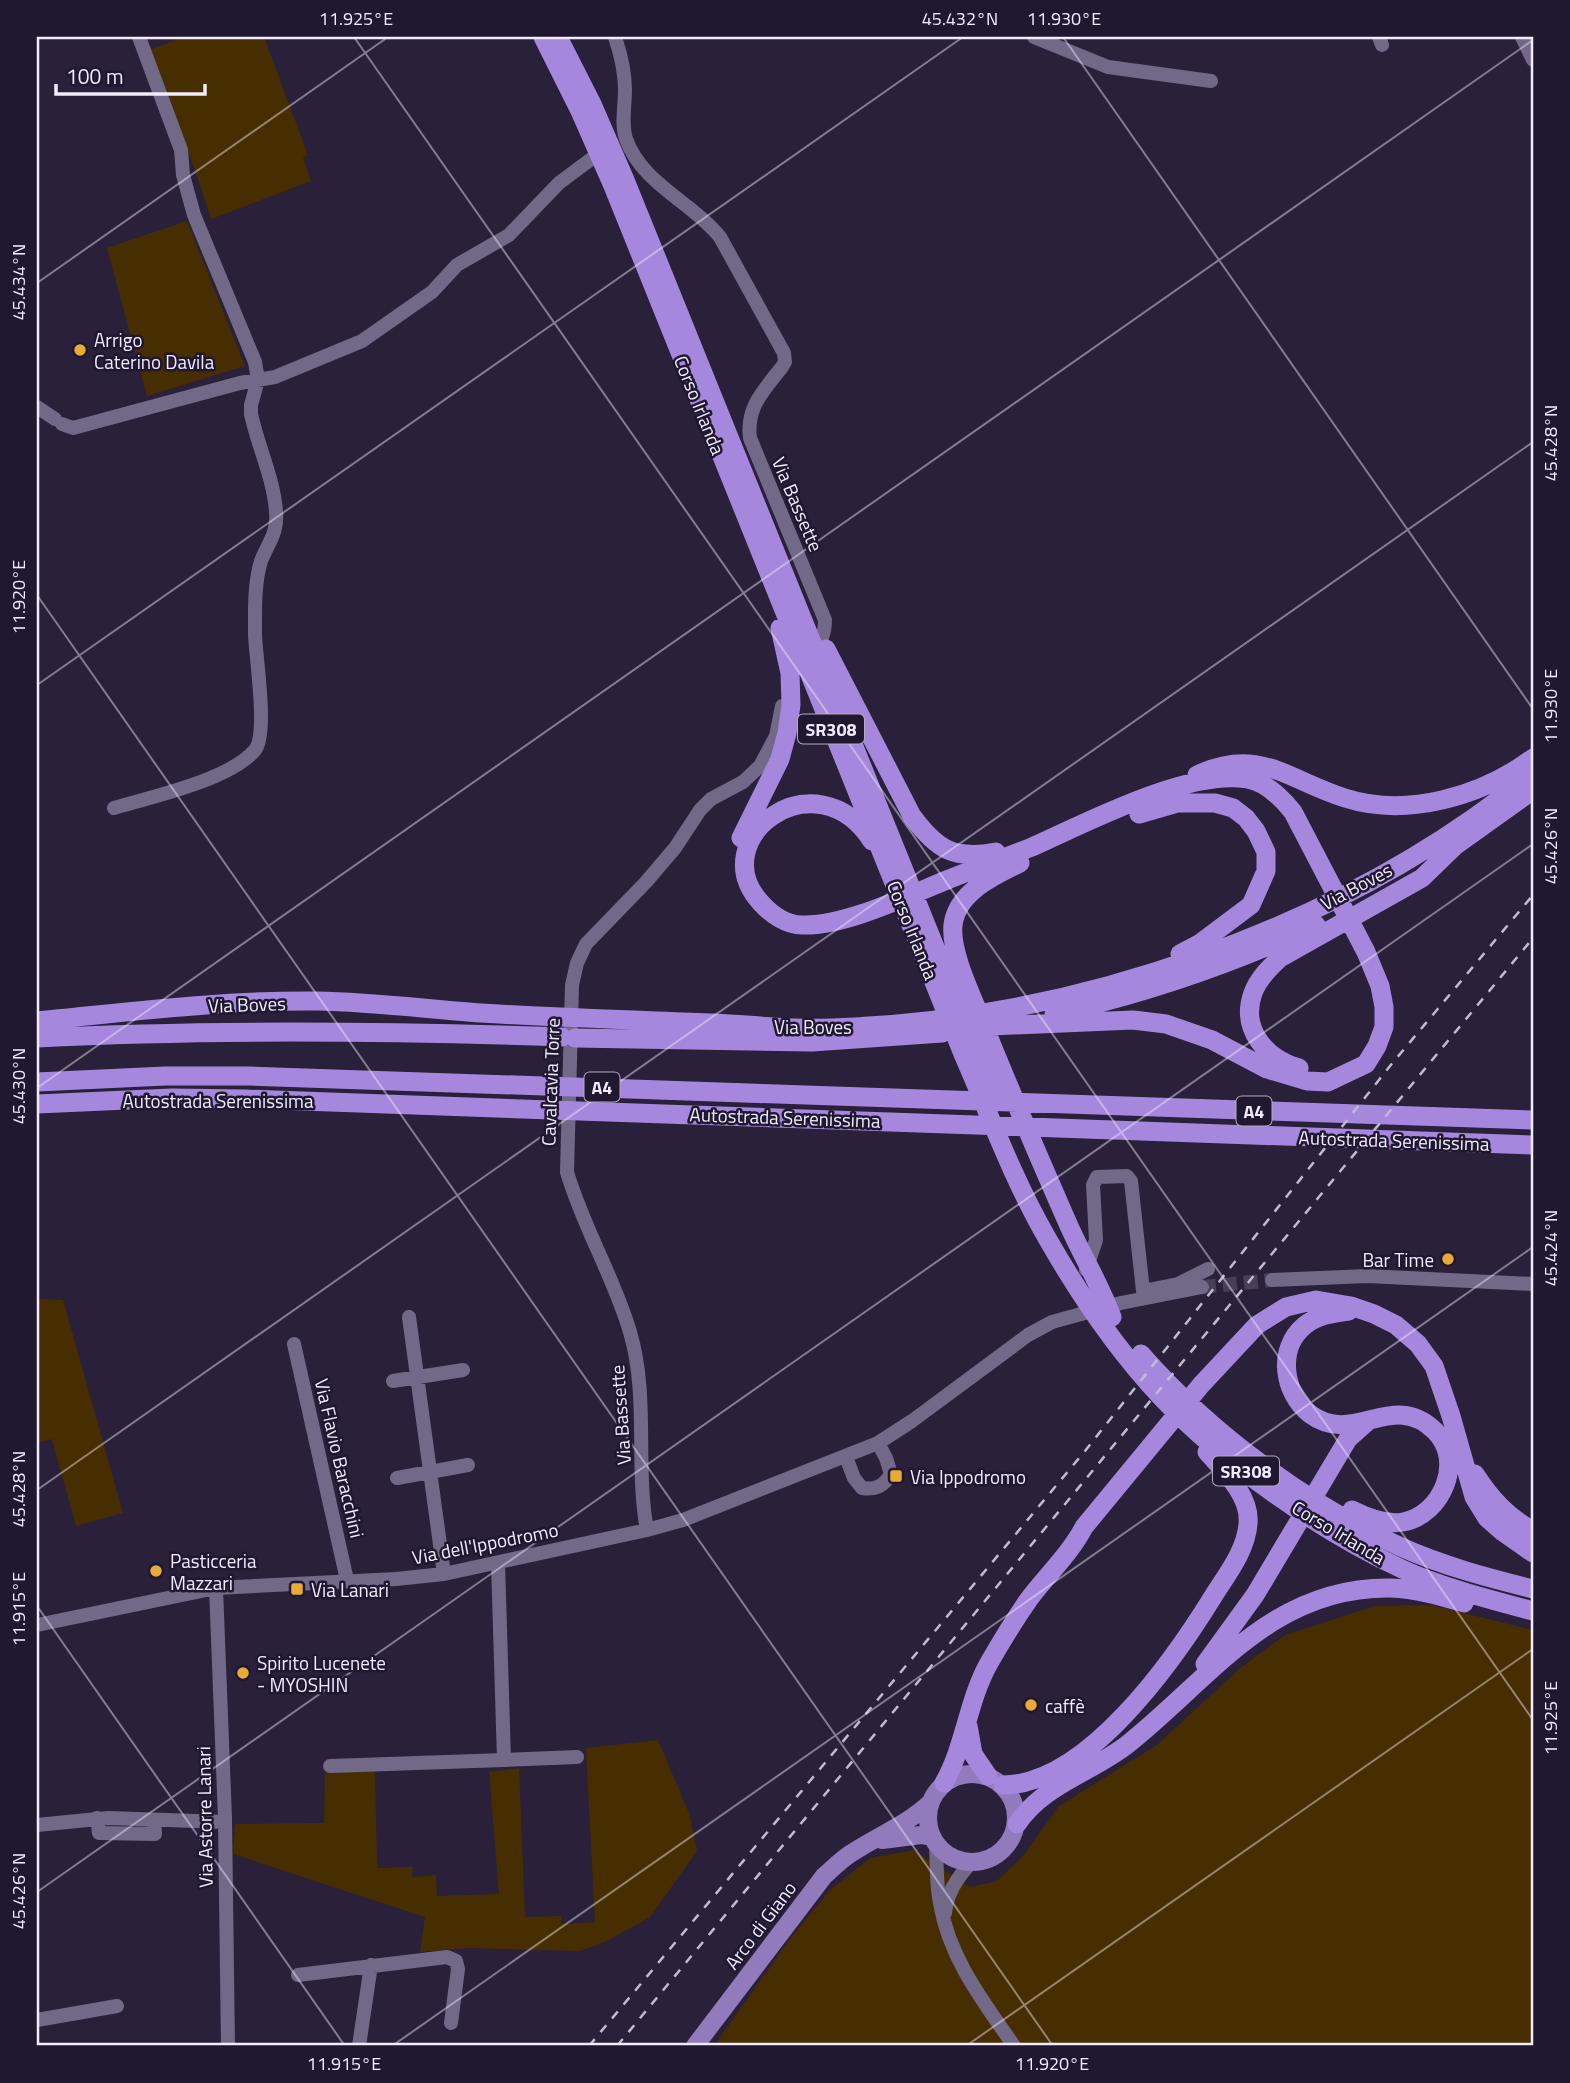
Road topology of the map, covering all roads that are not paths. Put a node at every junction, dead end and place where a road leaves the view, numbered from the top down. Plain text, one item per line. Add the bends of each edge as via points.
1 (139, 37) edge
2 (543, 37) edge
3 (558, 37) edge
4 (615, 37) edge
5 (1034, 37) edge
6 (1522, 37) edge
7 (1533, 60) edge
8 (1211, 81) dead end
9 (625, 137) junction
10 (258, 380) junction
11 (37, 407) edge
12 (768, 536) junction
13 (766, 569) junction
14 (1533, 758) edge
15 (1533, 773) edge
16 (1533, 790) edge
17 (1165, 791) junction
18 (114, 808) dead end
19 (1151, 809) junction
20 (1066, 837) junction
21 (1455, 846) junction
22 (1315, 859) junction
23 (886, 862) junction
24 (743, 878) junction
25 (646, 882) joint
26 (1350, 908) dead end
27 (1331, 917) dead end
28 (1362, 954) junction
29 (1022, 1005) junction
30 (37, 1021) edge
31 (942, 1033) dead end
32 (37, 1038) edge
33 (37, 1082) edge
34 (37, 1104) edge
35 (1533, 1121) edge
36 (1533, 1145) edge
37 (1208, 1269) tunnel mouth
38 (1272, 1280) tunnel mouth
39 (1533, 1284) edge
40 (1202, 1287) tunnel mouth
41 (618, 1300) joint
42 (1360, 1310) junction
43 (1103, 1313) junction
44 (409, 1317) dead end
45 (294, 1344) dead end
46 (463, 1370) dead end
47 (416, 1377) junction
48 (393, 1381) dead end
49 (1161, 1397) junction
50 (1367, 1422) junction
51 (1459, 1442) junction
52 (878, 1443) junction
53 (1250, 1453) junction
54 (846, 1457) junction
55 (468, 1465) dead end
56 (430, 1472) junction
57 (397, 1478) dead end
58 (647, 1530) junction
59 (1533, 1531) edge
60 (1533, 1553) edge
61 (498, 1563) junction
62 (444, 1574) junction
63 (347, 1580) junction
64 (216, 1588) junction
65 (1533, 1589) edge
66 (1533, 1611) edge
67 (1533, 1617) edge
68 (37, 1625) edge
69 (1174, 1704) junction
70 (967, 1724) junction
71 (577, 1758) dead end
72 (505, 1760) junction
73 (330, 1766) dead end
74 (995, 1781) junction
75 (944, 1783) junction
76 (931, 1802) junction
77 (225, 1822) junction
78 (1017, 1824) junction
79 (37, 1825) edge
80 (934, 1840) junction
81 (871, 1842) junction
82 (972, 1863) junction
83 (944, 1922) junction
84 (371, 1965) junction
85 (298, 1975) dead end
86 (117, 2006) dead end
87 (37, 2020) edge
88 (451, 2023) dead end
89 (228, 2046) edge
90 (359, 2046) edge
91 (695, 2046) edge
92 (1014, 2046) edge

1 - 10 street via 181,150 194,215 255,362
2 - 13 highway, Corso Irlanda / SR308 via 613,186
3 - 12 highway, Corso Irlanda / SR308 via 625,180
4 - 9 street, Via Bassette via 624,70
5 - 8 street via 1108,67
6 - 7 street
9 - 10 street via 569,174 509,235 457,265 432,292 385,326 337,353
9 - 25 street, Via Bassette via 644,169 720,237 784,353 786,362 752,408 750,438 825,620 820,643 787,679 776,736 760,766 700,810
10 - 11 street via 73,428
10 - 18 street via 251,414 277,514 256,593 259,742 244,760 202,782
12 - 20 highway via 906,805 927,836 946,851 964,855
12 - 43 highway, Corso Irlanda / SR308 via 1033,1185
13 - 23 highway, Corso Irlanda / SR308
13 - 24 highway via 790,673 791,705 780,760 739,843
14 - 17 highway via 1483,787 1424,805 1346,798 1250,762 1225,764
15 - 29 highway, Via Boves via 1495,804 1431,844 1293,920 1177,966
16 - 21 highway, Via Boves
17 - 20 highway
17 - 22 highway via 1203,780 1249,779 1282,798
19 - 20 highway
19 - 22 highway via 1213,785 1254,787 1281,807
19 - 29 highway via 1177,803 1215,803 1246,818 1266,852 1266,871 1251,905 1174,957
20 - 24 highway via 824,931 799,933 762,916 747,900
20 - 43 highway via 973,890 953,925 955,948 992,1046 1102,1292
21 - 26 highway, Via Boves
21 - 28 highway via 1422,878 1280,958 1265,972 1253,991 1249,1010 1263,1048 1283,1064 1312,1072 1326,1072 1357,1056 1374,1026 1376,1007
22 - 28 highway
23 - 24 highway via 851,818 832,807 794,804 761,824 751,840
23 - 49 highway, Corso Irlanda / SR308 via 1025,1197 1084,1300
25 - 41 street, Cavalcavia Torre via 586,944 572,985 567,1172
27 - 28 highway, Via Boves via 1178,980 1082,1008 991,1026 1133,1020 1166,1024 1212,1040 1267,1069 1328,1082 1366,1063 1384,1027 1380,986
29 - 30 highway, Via Boves via 831,1028 319,1001 223,1003
31 - 32 highway, Via Boves via 799,1042 317,1030
33 - 35 highway, Autostrada Serenissima / A4 via 250,1076
34 - 36 highway, Autostrada Serenissima / A4 via 245,1098
37 - 43 street via 1178,1284 1143,1291 1131,1181 1127,1176 1097,1177 1093,1185 1096,1240 1084,1288
38 - 39 street via 1367,1276
40 - 43 street, Via dell'Ippodromo
41 - 58 street, Via Bassette via 637,1365
42 - 50 highway via 1322,1315 1305,1325 1295,1336 1285,1364 1289,1384 1309,1413 1332,1424
42 - 51 highway via 1396,1325 1418,1344 1434,1366
42 - 70 highway via 1316,1300 1286,1307 1257,1325 1202,1385 1028,1601 988,1665
43 - 52 street, Via dell'Ippodromo via 1052,1322 1028,1335
43 - 53 highway, Corso Irlanda / SR308 via 1172,1388
44 - 47 street
45 - 63 street, Via Flavio Baracchini
46 - 47 street
47 - 48 street
47 - 56 street
49 - 66 highway, Corso Irlanda / SR308 via 1279,1497 1338,1535 1404,1570
49 - 74 highway via 1243,1497 1249,1521 1244,1544 1192,1632 1104,1735 1047,1776 1015,1785
50 - 53 highway via 1393,1413 1411,1416 1437,1433 1448,1458 1448,1472 1437,1501 1426,1512 1401,1523 1363,1515
50 - 69 highway via 1348,1439 1255,1595
51 - 59 highway via 1485,1490 1513,1520
51 - 60 highway via 1474,1497 1487,1518
52 - 54 street, Via dell'Ippodromo
52 - 54 street via 891,1474 877,1488 862,1488
53 - 65 highway, Corso Irlanda / SR308 via 1324,1505 1403,1547
54 - 58 street, Via dell'Ippodromo via 719,1508
55 - 56 street
56 - 57 street
56 - 62 street
58 - 61 street, Via dell'Ippodromo
61 - 62 street, Via dell'Ippodromo
61 - 72 street
62 - 63 street, Via dell'Ippodromo
63 - 64 street, Via dell'Ippodromo
64 - 68 street, Via dell'Ippodromo
64 - 77 street, Via Astorre Lanari
67 - 69 highway via 1392,1588 1342,1592 1273,1620
69 - 78 highway via 1109,1759 1043,1795
70 - 74 highway via 973,1754
70 - 75 highway
71 - 72 street
72 - 73 street
74 - 75 main road via 965,1774
74 - 78 main road via 1014,1803
75 - 76 main road
76 - 80 main road via 928,1819
76 - 81 main road, Arco di Giano via 915,1817
77 - 79 street via 97,1818
77 - 89 street, Via Astorre Lanari
78 - 82 main road via 1002,1852
80 - 81 main road, Arco di Giano via 921,1835
80 - 82 main road via 956,1860
80 - 83 street
81 - 91 main road, Arco di Giano via 824,1875
82 - 83 street via 960,1874 946,1903
83 - 92 street via 954,1953
84 - 85 street
84 - 88 street via 447,1957 456,1961
84 - 90 street
86 - 87 street

